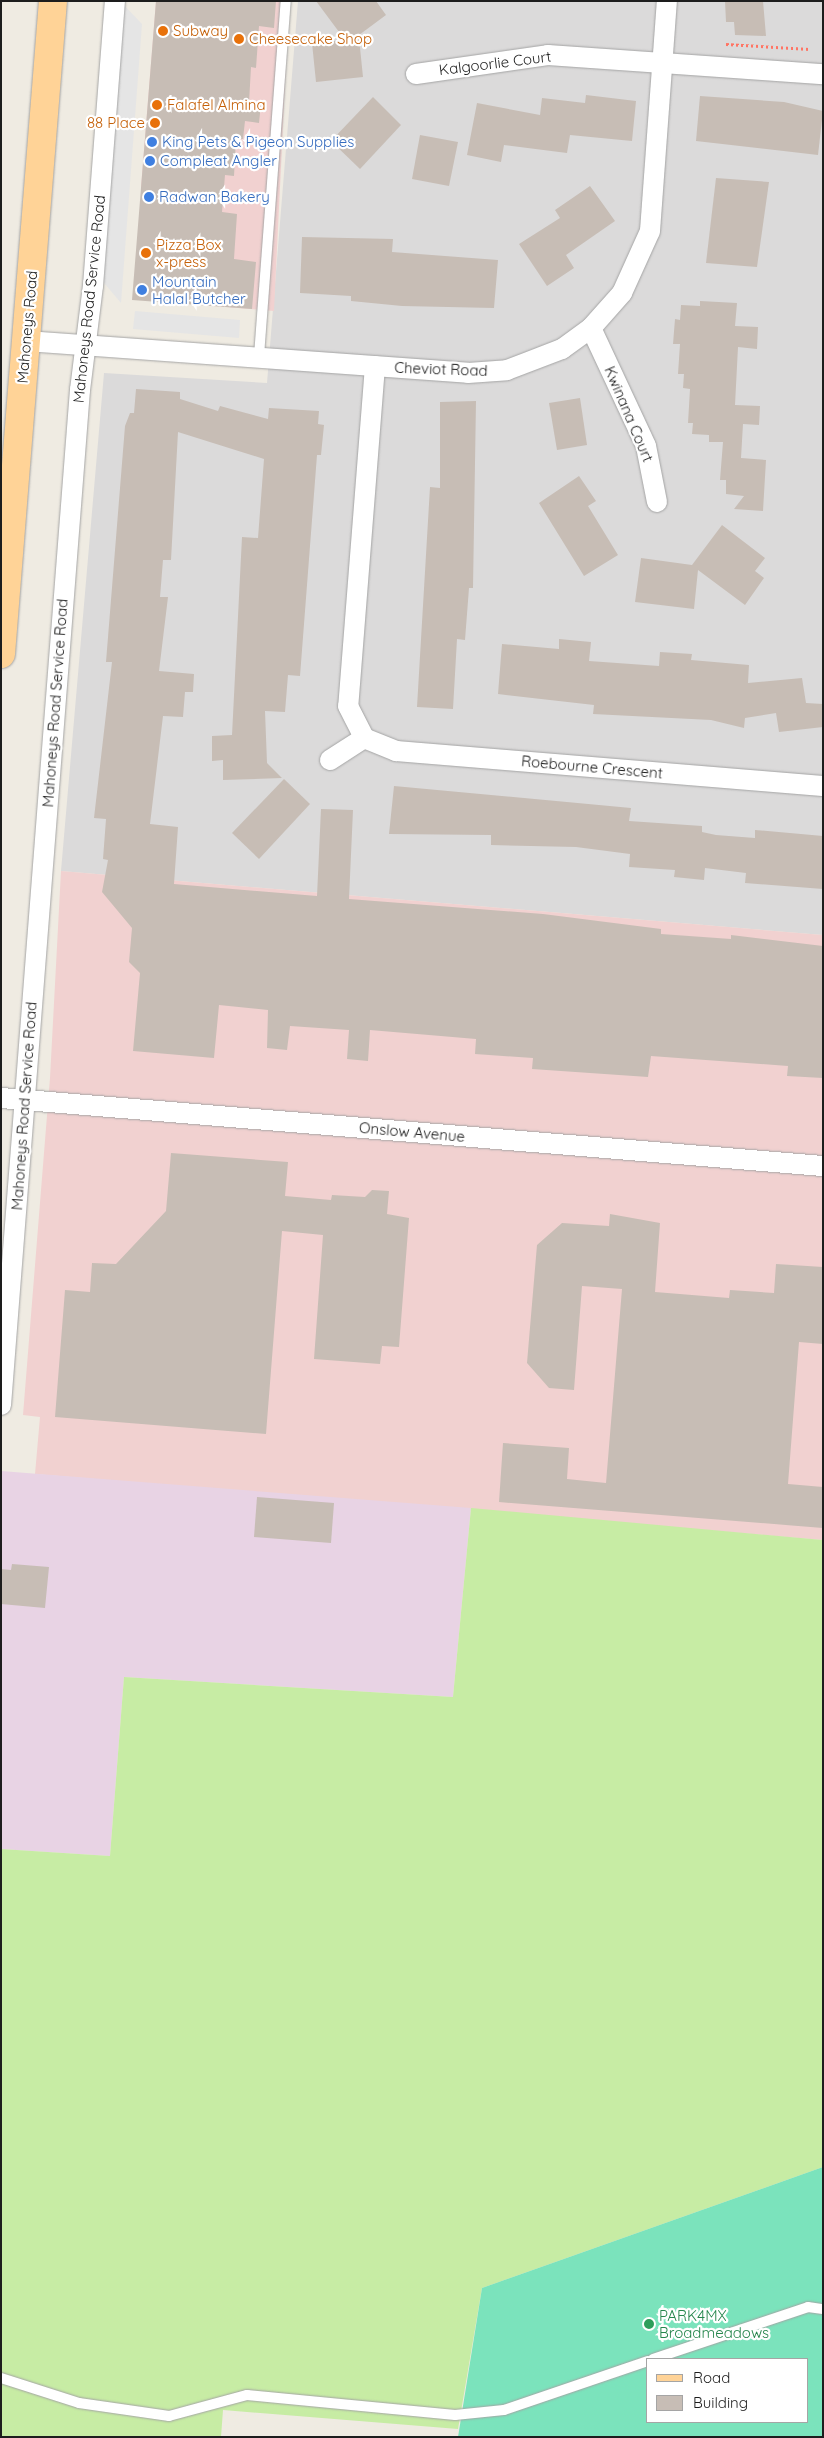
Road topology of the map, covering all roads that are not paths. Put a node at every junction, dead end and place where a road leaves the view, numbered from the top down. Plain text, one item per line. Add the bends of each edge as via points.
1 (53, 1) edge
2 (115, 1) edge
3 (286, 1) edge
4 (667, 1) edge
5 (663, 62) junction
6 (416, 74) dead end
7 (823, 74) edge
8 (591, 328) junction
9 (26, 341) junction
10 (86, 344) junction
11 (259, 356) junction
12 (375, 366) junction
13 (657, 502) dead end
14 (1, 654) edge
15 (364, 738) junction
16 (330, 760) dead end
17 (823, 786) edge
18 (1, 1098) edge
19 (25, 1099) junction
20 (823, 1166) edge
21 (1, 1405) edge
22 (823, 2309) edge
23 (656, 2358) edge
24 (646, 2362) edge
25 (1, 2378) edge

1 - 9 main road, Mahoneys Road
2 - 10 street, Mahoneys Road Service Road
3 - 11 lane
4 - 5 street, Cheviot Road
5 - 6 street, Kalgoorlie Court via 548,55
5 - 7 street
5 - 8 street, Cheviot Road via 650,231 634,273
8 - 12 street, Cheviot Road via 544,358 507,370 468,373
8 - 13 street, Kwinana Court via 646,446
9 - 10 street, Cheviot Road
9 - 14 main road, Mahoneys Road
10 - 11 street, Cheviot Road
10 - 19 street, Mahoneys Road Service Road
11 - 12 street, Cheviot Road
12 - 15 street via 348,706
15 - 16 street
15 - 17 street, Roebourne Crescent via 396,751
18 - 19 street, Onslow Avenue
19 - 20 street, Onslow Avenue
19 - 21 street, Mahoneys Road Service Road
22 - 23 lane via 808,2307
24 - 25 lane via 504,2410 455,2415 247,2395 169,2416 79,2403

